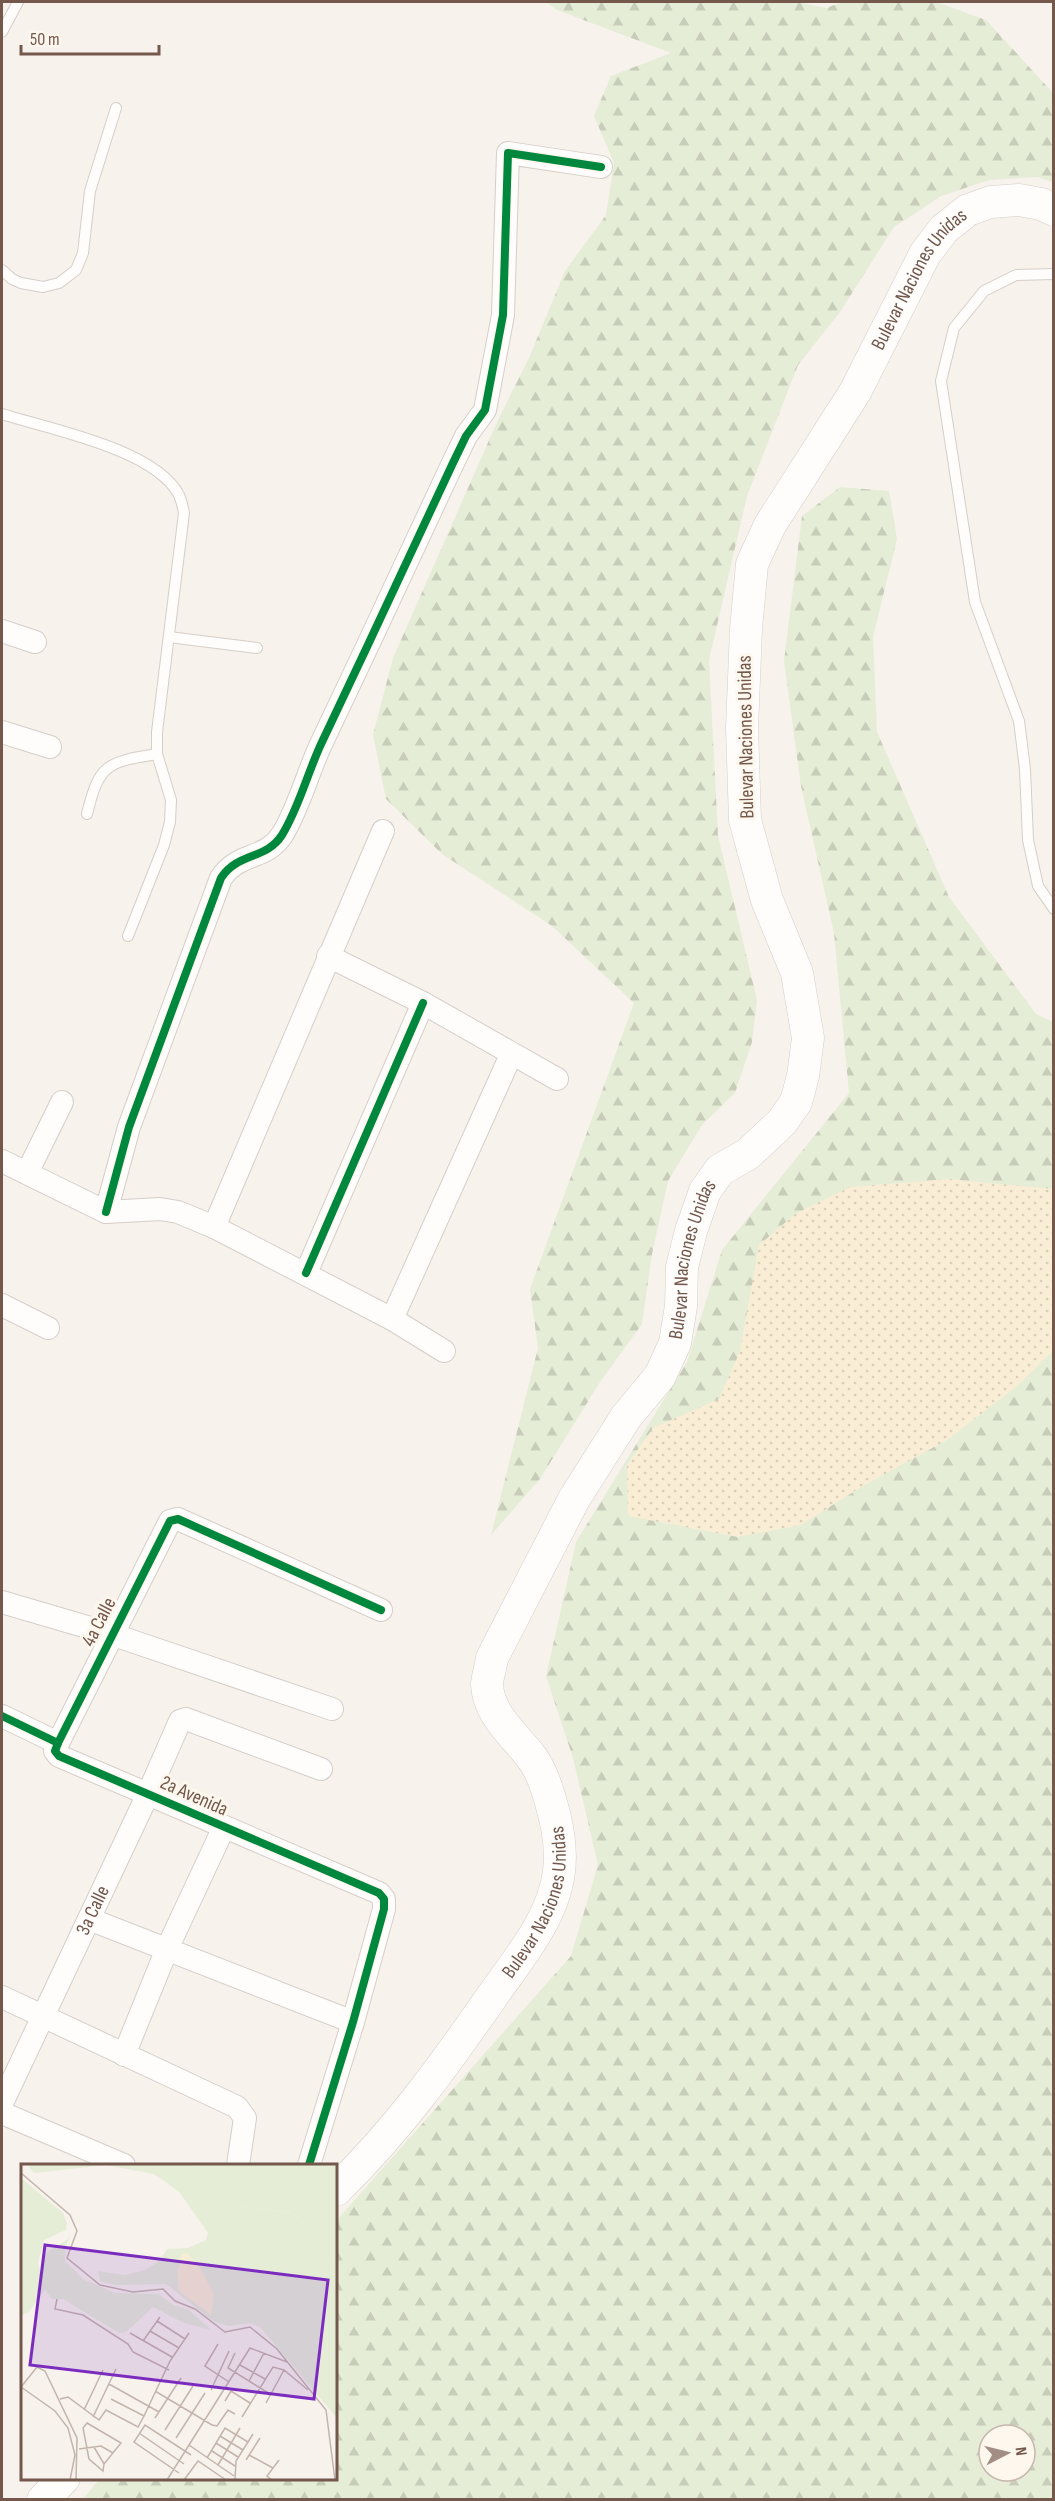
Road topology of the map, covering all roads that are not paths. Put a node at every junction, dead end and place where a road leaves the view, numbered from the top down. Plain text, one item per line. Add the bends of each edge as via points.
1 (18, 2) edge
2 (2, 32) edge
3 (116, 108) dead end
4 (601, 167) dead end
5 (1053, 210) edge
6 (2, 270) edge
7 (1053, 274) edge
8 (2, 414) edge
9 (2, 631) edge
10 (169, 637) junction
11 (35, 642) dead end
12 (258, 648) dead end
13 (2, 732) edge
14 (50, 747) dead end
15 (157, 754) junction
16 (87, 814) dead end
17 (383, 831) dead end
18 (1053, 909) edge
19 (128, 936) dead end
20 (328, 956) junction
21 (423, 1003) junction
22 (511, 1055) junction
23 (557, 1079) dead end
24 (62, 1102) dead end
25 (2, 1161) edge
26 (27, 1173) junction
27 (106, 1212) junction
28 (214, 1227) junction
29 (306, 1273) junction
30 (2, 1305) edge
31 (392, 1318) junction
32 (48, 1328) dead end
33 (444, 1351) dead end
34 (2, 1602) edge
35 (381, 1610) dead end
36 (111, 1634) junction
37 (332, 1709) dead end
38 (2, 1716) edge
39 (58, 1743) junction
40 (321, 1768) dead end
41 (148, 1794) junction
42 (224, 1827) junction
43 (89, 1919) junction
44 (167, 1949) junction
45 (2, 1997) edge
46 (42, 2017) junction
47 (353, 2022) junction
48 (124, 2055) junction
49 (2, 2103) edge
50 (2, 2114) edge
51 (122, 2164) edge
52 (238, 2164) edge
53 (309, 2164) edge
54 (338, 2188) edge
55 (62, 2480) edge
56 (44, 2499) edge

1 - 2 lane
3 - 6 lane via 90,191 83,253 76,270 59,283 43,287 21,283
4 - 27 street via 508,153 502,315 485,410 466,435 283,833 275,845 233,863 221,878 129,1127
5 - 54 main road, Bulevar Naciones Unidas via 1018,200 991,202 968,210 944,229 925,254 855,392 770,525 752,564 742,728 746,820 767,900 797,973 808,1038 803,1076 796,1102 782,1122 748,1154 720,1170 705,1191 682,1267 675,1343 660,1376 626,1417 574,1499 492,1658 487,1685 492,1706 541,1771 557,1829 559,1872 545,1916 461,2042 398,2126
7 - 18 lane via 1016,275 984,291 954,328 941,381 975,602 1019,721 1028,840 1038,886
8 - 10 lane via 127,452 166,480 178,494 184,523
9 - 11 street
10 - 12 lane
10 - 15 lane
13 - 14 street
15 - 16 lane via 115,763 102,771
15 - 19 lane via 171,800 170,822
17 - 20 street
20 - 21 street
20 - 28 street
21 - 22 street
21 - 29 street
22 - 23 street
22 - 31 street
24 - 26 street
25 - 26 street
26 - 27 street
27 - 28 street via 160,1209
28 - 29 street
29 - 31 street
30 - 32 street
31 - 33 street
34 - 36 street
35 - 36 street, 4a Calle via 178,1519 168,1525
36 - 37 street
36 - 39 street, 4a Calle
38 - 39 street, 2a Avenida
39 - 41 street, 2a Avenida via 55,1751 59,1756
40 - 41 street, 3a Calle via 184,1718
41 - 42 street, 2a Avenida
41 - 43 street, 3a Calle
42 - 44 street
42 - 47 street, 2a Avenida via 374,1889 384,1899
43 - 44 street
43 - 46 street, 3a Calle
44 - 47 street
44 - 48 street
45 - 46 street
46 - 48 street
46 - 49 street, 3a Calle
47 - 53 street
48 - 52 street via 240,2110 245,2124
50 - 51 street
55 - 56 main road

